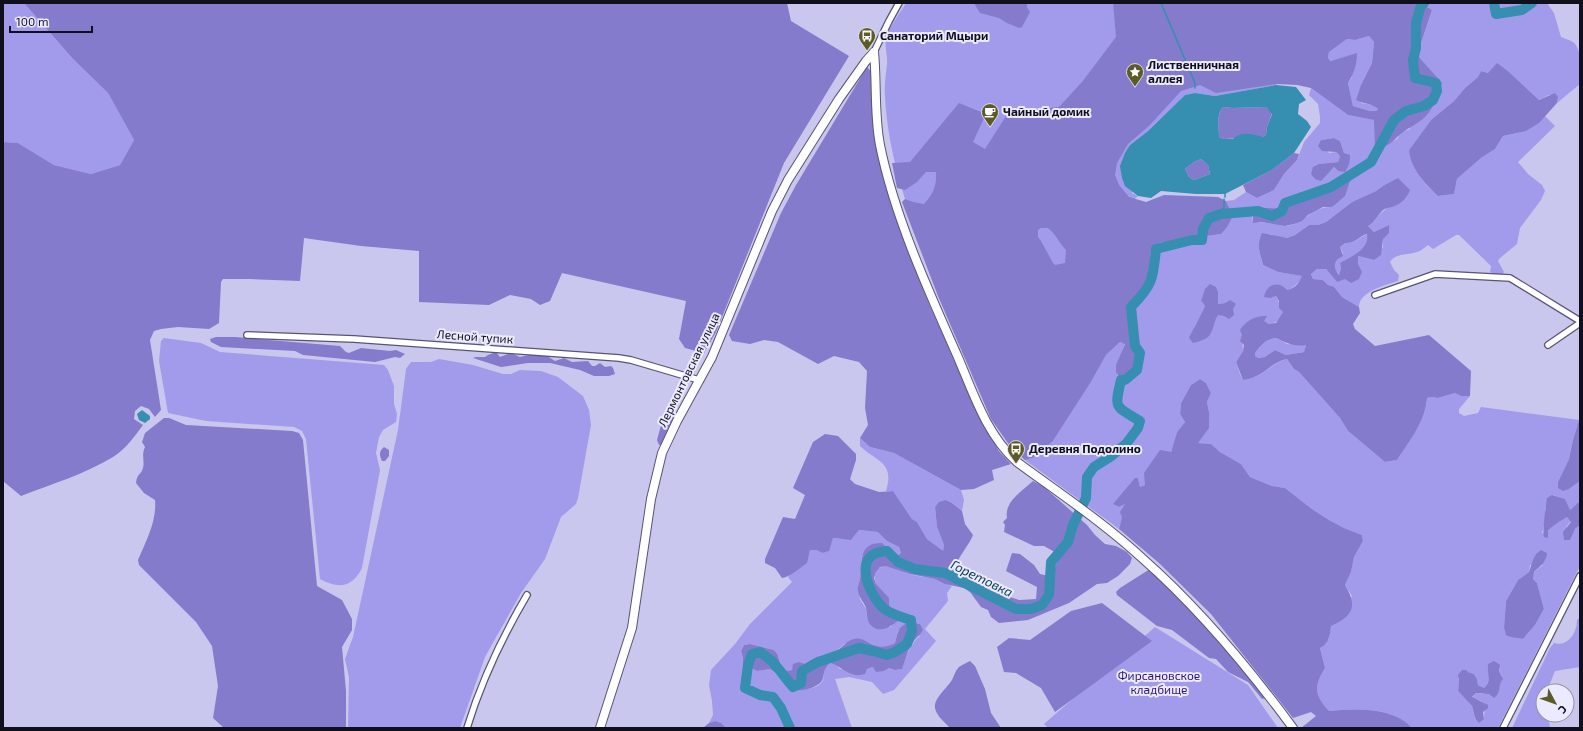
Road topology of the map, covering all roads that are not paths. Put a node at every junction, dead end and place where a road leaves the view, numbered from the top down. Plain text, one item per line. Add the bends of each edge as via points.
1 (900, 3) edge
2 (874, 52) junction
3 (1375, 294) dead end
4 (1580, 322) edge
5 (247, 335) dead end
6 (1548, 345) dead end
7 (699, 380) junction
8 (1580, 576) edge
9 (527, 595) dead end
10 (467, 728) edge
11 (600, 728) edge
12 (1293, 728) edge
13 (1503, 728) edge

1 - 2 street
2 - 7 street, Лермонтовская улица via 839,100 788,180 772,211 712,357
2 - 12 street via 880,143 901,220 947,332 997,440 1017,462 1142,557 1186,599
3 - 4 street via 1435,274 1510,278
4 - 6 street
5 - 7 street, Лесной тупик via 354,339 619,358
7 - 11 street, Лермонтовская улица via 662,453 651,499 632,628
8 - 13 street
9 - 10 street via 495,653 482,682

